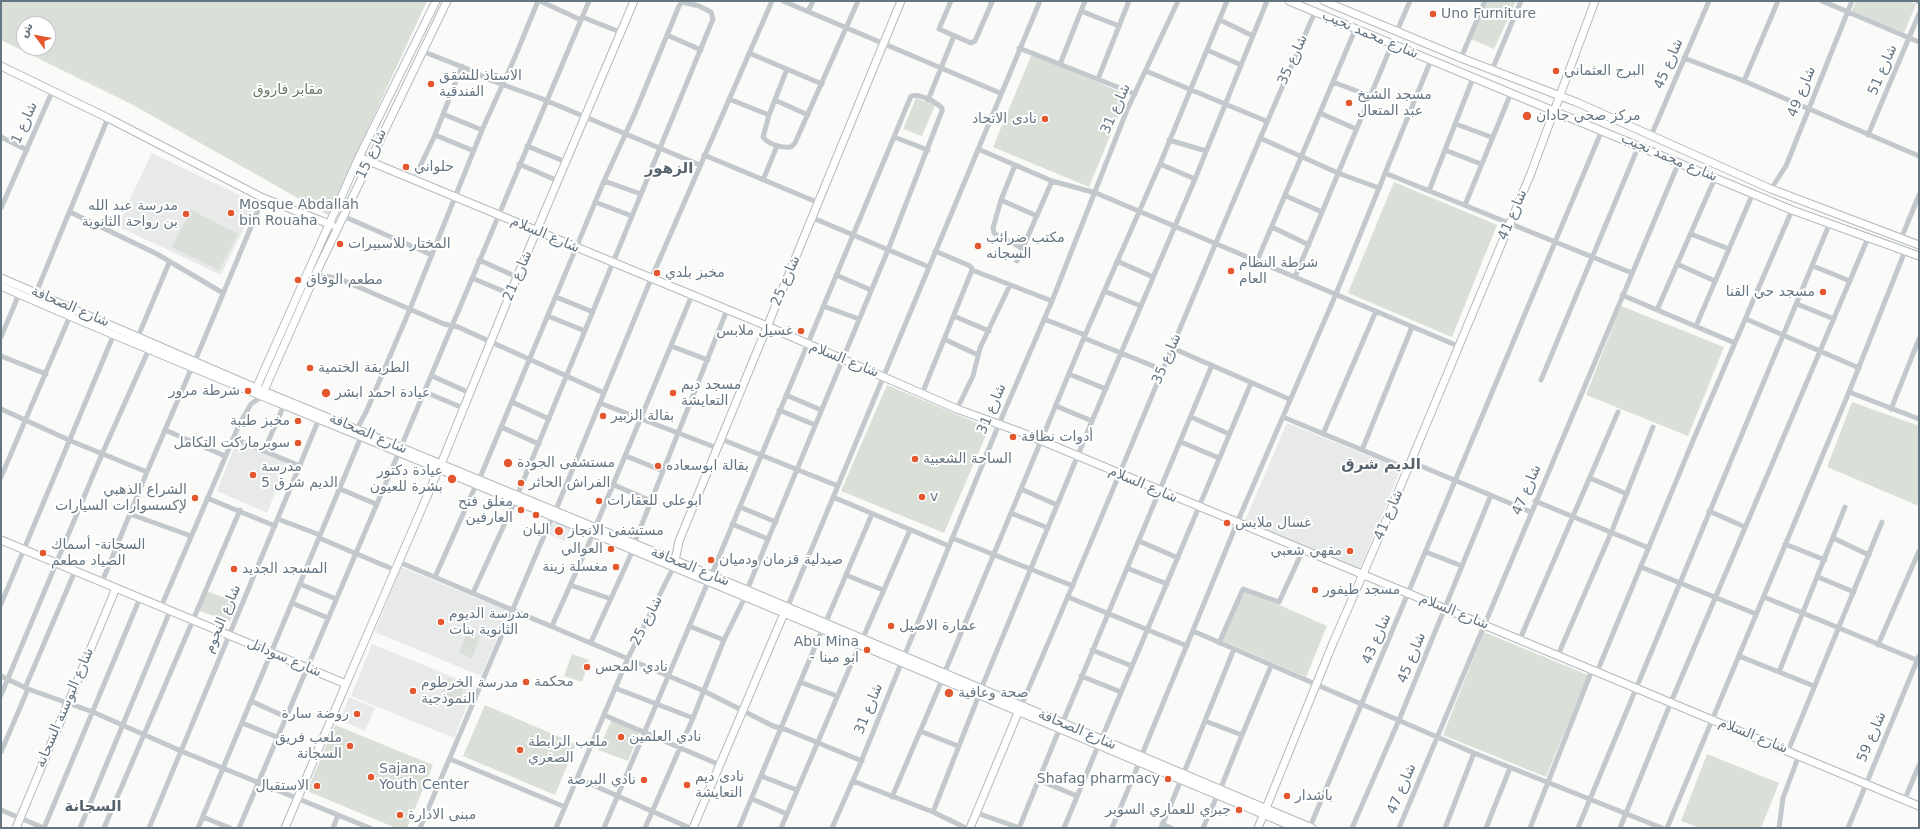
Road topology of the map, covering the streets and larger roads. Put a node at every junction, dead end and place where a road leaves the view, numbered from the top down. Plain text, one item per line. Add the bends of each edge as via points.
1 (436, 1) edge
2 (447, 1) edge
3 (539, 1) edge
4 (589, 1) edge
5 (634, 1) edge
6 (772, 1) edge
7 (783, 1) edge
8 (813, 1) edge
9 (858, 1) edge
10 (901, 1) edge
11 (951, 1) edge
12 (992, 1) edge
13 (1040, 1) edge
14 (1085, 1) edge
15 (1129, 1) edge
16 (1178, 1) edge
17 (1227, 1) edge
18 (1267, 1) edge
19 (1289, 1) edge
20 (1324, 1) edge
21 (1410, 1) edge
22 (1485, 1) edge
23 (1521, 1) edge
24 (1595, 1) edge
25 (1709, 1) edge
26 (1778, 1) edge
27 (1822, 1) edge
28 (1852, 1) edge
29 (1332, 3) edge
30 (700, 4) edge
31 (808, 11) junction
32 (1081, 11) junction
33 (1315, 12) junction
34 (1848, 12) junction
35 (1919, 14) edge
36 (582, 19) junction
37 (1220, 20) junction
38 (1119, 26) junction
39 (846, 28) junction
40 (1356, 30) junction
41 (1397, 31) junction
42 (620, 32) junction
43 (667, 35) junction
44 (954, 36) junction
45 (1253, 36) junction
46 (1910, 38) junction
47 (1919, 42) edge
48 (882, 43) junction
49 (1392, 44) junction
50 (1019, 48) junction
51 (701, 50) junction
52 (1207, 50) junction
53 (422, 51) junction
54 (749, 54) junction
55 (1461, 58) junction
56 (1684, 58) junction
57 (1431, 60) junction
58 (1060, 64) junction
59 (1241, 65) junction
60 (1, 66) edge
61 (462, 66) junction
62 (940, 68) junction
63 (787, 69) junction
64 (1492, 70) junction
65 (1146, 71) junction
66 (1473, 78) junction
67 (1098, 79) junction
68 (1744, 81) junction
69 (1333, 82) junction
70 (504, 84) junction
71 (822, 84) junction
72 (1190, 89) junction
73 (52, 92) junction
74 (1000, 93) junction
75 (1511, 93) junction
76 (1135, 94) junction
77 (1370, 96) junction
78 (1560, 96) junction
79 (728, 99) junction
80 (774, 100) junction
81 (928, 100) junction
82 (547, 102) junction
83 (1226, 104) junction
84 (1808, 109) junction
85 (1320, 112) junction
86 (1555, 112) junction
87 (443, 114) junction
88 (769, 115) junction
89 (808, 115) junction
90 (108, 118) junction
91 (585, 118) junction
92 (1266, 121) junction
93 (1456, 124) junction
94 (1356, 129) junction
95 (482, 130) junction
96 (1602, 130) junction
97 (624, 134) junction
98 (435, 135) junction
99 (1868, 135) junction
100 (1651, 136) junction
101 (1, 137) edge
102 (894, 137) junction
103 (1491, 137) junction
104 (1260, 138) junction
105 (1169, 140) junction
106 (527, 146) junction
107 (777, 146) junction
108 (1639, 146) junction
109 (660, 149) junction
110 (978, 149) junction
111 (27, 150) junction
112 (474, 150) junction
113 (928, 150) junction
114 (1445, 150) junction
115 (1206, 151) junction
116 (704, 155) junction
117 (1919, 156) edge
118 (359, 157) junction
119 (1301, 157) junction
120 (369, 160) junction
121 (566, 162) junction
122 (1679, 162) junction
123 (519, 164) junction
124 (1160, 164) junction
125 (1480, 164) junction
126 (700, 165) junction
127 (1015, 165) junction
128 (1338, 173) junction
129 (1385, 173) junction
130 (1715, 178) junction
131 (414, 179) junction
132 (1195, 179) junction
133 (763, 180) junction
134 (558, 181) junction
135 (604, 181) junction
136 (1052, 181) junction
137 (1379, 188) junction
138 (1771, 189) junction
139 (1428, 191) junction
140 (1096, 193) junction
141 (1753, 193) junction
142 (641, 194) junction
143 (1919, 195) edge
144 (1286, 196) junction
145 (456, 197) junction
146 (263, 198) junction
147 (1001, 200) junction
148 (595, 202) junction
149 (819, 203) junction
150 (1465, 205) junction
151 (336, 206) junction
152 (1, 207) edge
153 (1792, 210) junction
154 (70, 212) junction
155 (1138, 212) junction
156 (1322, 212) junction
157 (343, 216) junction
158 (498, 216) junction
159 (632, 216) junction
160 (1037, 216) junction
161 (813, 218) junction
162 (315, 219) junction
163 (1510, 223) junction
164 (328, 224) junction
165 (1829, 225) junction
166 (338, 227) junction
167 (1272, 227) junction
168 (1174, 228) junction
169 (537, 232) junction
170 (1691, 234) junction
171 (852, 235) junction
172 (1868, 238) junction
173 (1901, 239) junction
174 (1555, 241) junction
175 (1216, 245) junction
176 (1309, 245) junction
177 (1919, 245) edge
178 (576, 248) junction
179 (1022, 248) junction
180 (1729, 249) junction
181 (888, 250) junction
182 (935, 251) junction
183 (1906, 252) junction
184 (432, 255) junction
185 (1919, 256) edge
186 (1592, 257) junction
187 (480, 260) junction
188 (1017, 261) dead end
189 (1117, 261) junction
190 (1258, 261) junction
191 (169, 263) junction
192 (613, 264) junction
193 (1678, 264) junction
194 (1813, 266) junction
195 (929, 267) junction
196 (972, 270) junction
197 (306, 272) junction
198 (316, 273) junction
199 (1632, 273) junction
200 (836, 276) junction
201 (517, 277) junction
202 (1153, 277) junction
203 (1295, 277) junction
204 (1, 278) edge
205 (472, 278) junction
206 (651, 279) junction
207 (1716, 281) junction
208 (1850, 281) junction
209 (1010, 285) junction
210 (1, 286) edge
211 (871, 290) junction
212 (1104, 291) junction
213 (36, 293) junction
214 (223, 293) junction
215 (19, 294) junction
216 (510, 294) junction
217 (1336, 294) junction
218 (692, 295) junction
219 (1622, 295) junction
220 (556, 297) junction
221 (1052, 301) junction
222 (1797, 304) junction
223 (823, 306) junction
224 (1141, 306) junction
225 (410, 310) junction
226 (727, 310) junction
227 (1657, 310) junction
228 (1376, 311) junction
229 (593, 312) junction
230 (70, 316) junction
231 (548, 316) junction
232 (954, 316) junction
233 (859, 319) junction
234 (1044, 319) junction
235 (1746, 319) junction
236 (1834, 319) junction
237 (453, 326) junction
238 (767, 326) junction
239 (1696, 326) junction
240 (1412, 327) junction
241 (585, 331) junction
242 (989, 331) junction
243 (114, 334) junction
244 (1784, 335) junction
245 (1, 337) edge
246 (1084, 337) junction
247 (944, 339) junction
248 (1919, 339) edge
249 (137, 340) junction
250 (491, 342) junction
251 (1735, 343) junction
252 (807, 345) junction
253 (671, 346) junction
254 (1458, 346) junction
255 (1172, 348) junction
256 (149, 349) junction
257 (1820, 351) junction
258 (1121, 353) junction
259 (978, 355) junction
260 (1, 356) edge
261 (842, 359) junction
262 (530, 360) junction
263 (708, 360) junction
264 (193, 364) junction
265 (1212, 365) junction
266 (1859, 368) junction
267 (1163, 370) junction
268 (46, 374) junction
269 (1069, 374) junction
270 (432, 376) junction
271 (566, 376) junction
272 (883, 376) junction
273 (1542, 380) dead end
274 (1251, 383) junction
275 (1106, 389) junction
276 (425, 392) junction
277 (470, 392) junction
278 (1850, 392) junction
279 (604, 393) junction
280 (258, 394) junction
281 (922, 394) junction
282 (786, 395) junction
283 (1289, 399) junction
284 (512, 402) junction
285 (600, 402) junction
286 (284, 405) junction
287 (1056, 406) junction
288 (463, 408) junction
289 (1, 409) edge
290 (957, 409) junction
291 (1891, 409) junction
292 (780, 410) junction
293 (821, 410) junction
294 (1618, 412) dead end
295 (1191, 417) junction
296 (1282, 417) junction
297 (640, 418) junction
298 (319, 419) junction
299 (549, 419) junction
300 (25, 420) junction
301 (1919, 420) edge
302 (1092, 421) junction
303 (999, 424) junction
304 (815, 425) junction
305 (502, 427) junction
306 (357, 428) junction
307 (1653, 428) dead end
308 (165, 430) junction
309 (678, 434) junction
310 (1229, 434) junction
311 (1323, 434) junction
312 (361, 437) junction
313 (233, 438) junction
314 (721, 439) junction
315 (71, 441) junction
316 (1042, 441) junction
317 (1181, 442) junction
318 (539, 444) junction
319 (717, 448) junction
320 (400, 449) junction
321 (1362, 450) junction
322 (264, 451) junction
323 (102, 454) junction
324 (761, 455) junction
325 (225, 456) junction
326 (626, 456) junction
327 (1078, 457) junction
328 (1219, 458) junction
329 (1409, 465) junction
330 (300, 466) junction
331 (440, 467) junction
332 (797, 469) junction
333 (663, 471) junction
334 (146, 472) junction
335 (1119, 474) junction
336 (1, 477) edge
337 (1590, 478) junction
338 (1456, 481) junction
339 (478, 483) junction
340 (614, 485) junction
341 (838, 486) junction
342 (340, 489) junction
343 (1021, 489) junction
344 (1160, 491) junction
345 (1627, 494) junction
346 (1491, 495) junction
347 (207, 498) junction
348 (833, 498) junction
349 (516, 499) junction
350 (651, 501) junction
351 (1535, 501) junction
352 (376, 504) junction
353 (1057, 505) junction
354 (740, 507) junction
355 (1198, 507) junction
356 (1845, 507) dead end
357 (240, 510) junction
358 (1709, 511) junction
359 (1531, 512) junction
360 (1011, 513) junction
361 (130, 514) junction
362 (554, 514) junction
363 (872, 514) junction
364 (1573, 517) junction
365 (278, 519) junction
366 (776, 522) junction
367 (1882, 522) dead end
368 (1237, 523) junction
369 (732, 524) junction
370 (275, 526) junction
371 (1745, 527) junction
372 (1048, 528) junction
373 (910, 530) junction
374 (594, 531) junction
375 (1611, 532) junction
376 (191, 536) junction
377 (320, 536) junction
378 (952, 538) junction
379 (1833, 538) junction
380 (768, 539) junction
381 (1, 540) edge
382 (1139, 541) junction
383 (1785, 544) junction
384 (949, 546) junction
385 (633, 547) junction
386 (1648, 548) junction
387 (24, 550) junction
388 (1304, 550) junction
389 (1919, 551) edge
390 (1426, 552) junction
391 (355, 553) junction
392 (994, 554) junction
393 (1869, 555) junction
394 (1178, 558) junction
395 (1825, 560) junction
396 (399, 562) junction
397 (56, 563) junction
398 (674, 565) junction
399 (1462, 566) junction
400 (1641, 567) junction
401 (1127, 568) junction
402 (1031, 569) junction
403 (395, 570) junction
404 (75, 571) junction
405 (846, 575) junction
406 (1363, 575) junction
407 (1818, 576) junction
408 (435, 577) junction
409 (710, 579) junction
410 (102, 582) junction
411 (1679, 583) junction
412 (300, 584) junction
413 (1167, 584) junction
414 (570, 585) junction
415 (1073, 586) junction
416 (116, 588) junction
417 (883, 590) junction
418 (1854, 592) junction
419 (473, 593) junction
420 (1410, 593) junction
421 (746, 594) junction
422 (1068, 597) junction
423 (1716, 597) junction
424 (1764, 597) junction
425 (140, 598) junction
426 (336, 599) junction
427 (611, 599) junction
428 (292, 603) junction
429 (1, 604) edge
430 (161, 607) junction
431 (1445, 608) junction
432 (513, 610) junction
433 (170, 611) junction
434 (785, 611) junction
435 (1108, 613) junction
436 (1802, 613) junction
437 (1756, 614) junction
438 (328, 618) junction
439 (192, 620) junction
440 (1484, 624) junction
441 (552, 626) junction
442 (689, 626) junction
443 (824, 627) junction
444 (1839, 628) junction
445 (1148, 630) junction
446 (1193, 631) junction
447 (229, 636) junction
448 (1520, 639) junction
449 (724, 640) junction
450 (591, 642) junction
451 (860, 643) junction
452 (1219, 643) junction
453 (1878, 645) junction
454 (1187, 646) junction
455 (1234, 649) junction
456 (1092, 650) junction
457 (271, 653) junction
458 (1558, 655) junction
459 (1739, 656) junction
460 (628, 658) junction
461 (1918, 659) edge
462 (902, 660) junction
463 (1132, 666) junction
464 (1271, 666) junction
465 (307, 668) junction
466 (1595, 671) junction
467 (1779, 672) junction
468 (668, 675) junction
469 (1, 676) edge
470 (1082, 676) junction
471 (943, 677) junction
472 (8, 679) junction
473 (800, 682) junction
474 (346, 684) junction
475 (1316, 685) junction
476 (1814, 686) junction
477 (1636, 687) junction
478 (26, 688) junction
479 (615, 688) junction
480 (704, 690) junction
481 (980, 692) junction
482 (1121, 692) junction
483 (1, 695) edge
484 (837, 696) junction
485 (251, 701) junction
486 (67, 702) junction
487 (1671, 702) junction
488 (656, 704) junction
489 (1362, 705) junction
490 (1020, 709) junction
491 (93, 712) junction
492 (743, 712) junction
493 (604, 715) junction
494 (286, 717) junction
495 (694, 718) junction
496 (1399, 720) junction
497 (1713, 720) junction
498 (1205, 721) junction
499 (242, 723) junction
500 (122, 726) junction
501 (1061, 727) junction
502 (780, 729) junction
503 (920, 731) junction
504 (645, 732) junction
505 (144, 734) junction
506 (1242, 736) junction
507 (1438, 737) junction
508 (277, 738) junction
509 (817, 742) junction
510 (1100, 743) junction
511 (958, 746) junction
512 (681, 748) junction
513 (181, 751) junction
514 (1788, 751) junction
515 (1, 752) edge
516 (1474, 753) junction
517 (1799, 755) junction
518 (450, 759) junction
519 (1140, 760) junction
520 (862, 761) junction
521 (720, 765) junction
522 (1919, 765) edge
523 (1510, 768) junction
524 (223, 769) junction
525 (761, 776) junction
526 (1182, 777) junction
527 (577, 778) junction
528 (1039, 778) junction
529 (853, 781) junction
530 (1548, 782) junction
531 (258, 783) junction
532 (1865, 783) junction
533 (797, 790) junction
534 (1218, 792) junction
535 (618, 796) junction
536 (1076, 796) junction
537 (892, 797) junction
538 (297, 799) junction
539 (752, 799) junction
540 (1904, 799) junction
541 (1589, 800) junction
542 (1919, 806) edge
543 (565, 807) junction
544 (1, 810) edge
545 (652, 811) junction
546 (933, 812) junction
547 (1265, 812) junction
548 (977, 813) junction
549 (787, 814) junction
550 (1626, 814) junction
551 (338, 815) junction
552 (203, 817) junction
553 (20, 818) junction
554 (1161, 826) edge
555 (16, 828) edge
556 (80, 828) edge
557 (104, 828) edge
558 (149, 828) edge
559 (198, 828) edge
560 (230, 828) edge
561 (239, 828) edge
562 (285, 828) edge
563 (333, 828) edge
564 (370, 828) edge
565 (420, 828) edge
566 (556, 828) edge
567 (604, 828) edge
568 (645, 828) edge
569 (690, 828) edge
570 (693, 828) edge
571 (739, 828) edge
572 (781, 828) edge
573 (832, 828) edge
574 (966, 828) edge
575 (970, 828) edge
576 (1019, 828) edge
577 (1064, 828) edge
578 (1112, 828) edge
579 (1171, 828) edge
580 (1203, 828) edge
581 (1258, 828) edge
582 (1296, 828) edge
583 (1311, 828) edge
584 (1352, 828) edge
585 (1399, 828) edge
586 (1445, 828) edge
587 (1486, 828) edge
588 (1530, 828) edge
589 (1578, 828) edge
590 (1620, 828) edge
591 (1662, 828) edge
592 (1667, 828) edge
593 (1779, 828) edge
594 (1848, 828) edge

1 - 118 street, شارع 15
2 - 53 street, شارع 15
3 - 36 street
3 - 70 street
4 - 36 street
5 - 42 street, شارع 21
6 - 54 street
7 - 31 street
8 - 31 street
9 - 39 street
10 - 48 street, شارع 25
11 - 44 street via 940,29
12 - 44 street via 974,43
13 - 50 street
14 - 32 street
15 - 38 street
16 - 65 street, شارع 31
17 - 37 street
18 - 45 street
19 - 33 street, شارع محمد نجيب
20 - 29 street, شارع محمد نجيب
21 - 41 street
22 - 55 street
23 - 64 street
24 - 78 street, شارع 41
25 - 56 street, شارع 45
26 - 68 street
27 - 34 street
28 - 34 street, شارع 49
29 - 41 street, شارع محمد نجيب
30 - 43 street via 682,2
30 - 51 street via 714,15
31 - 39 street
32 - 38 street
32 - 58 street
33 - 40 street, شارع محمد نجيب
33 - 92 street, شارع 35
34 - 46 street
34 - 84 street, شارع 49
35 - 46 street, شارع 51
36 - 42 street
36 - 82 street
37 - 45 street
37 - 52 street
38 - 67 street
39 - 48 street
39 - 71 street
40 - 49 street, شارع محمد نجيب
40 - 69 street
41 - 55 street, شارع محمد نجيب
42 - 91 street, شارع 21
43 - 51 street
43 - 97 street
44 - 62 street
45 - 59 street
46 - 47 street
46 - 99 street, شارع 51
48 - 62 street
48 - 149 street, شارع 25
49 - 57 street, شارع محمد نجيب
49 - 77 street
50 - 58 street
50 - 74 street
51 - 109 street
52 - 59 street
52 - 72 street
53 - 61 street
53 - 120 street, شارع 15
54 - 63 street
54 - 79 street
55 - 64 street, شارع محمد نجيب
56 - 68 street
56 - 100 street, شارع 45
57 - 66 street, شارع محمد نجيب
57 - 129 street
58 - 67 street
59 - 83 street
60 - 73 street
61 - 70 street
61 - 87 street
62 - 74 street
62 - 81 street
63 - 71 street
63 - 80 street
64 - 78 street, شارع محمد نجيب
65 - 72 street
65 - 76 street, شارع 31
66 - 75 street, شارع محمد نجيب
66 - 93 street
67 - 76 street
68 - 84 street
69 - 77 street
69 - 85 street
70 - 82 street
70 - 95 street
71 - 89 street
72 - 83 street
72 - 105 street
73 - 90 street
73 - 111 street, شارع 1
74 - 110 street
75 - 86 street, شارع محمد نجيب
75 - 103 street
76 - 140 street, شارع 31 via 1103,168
77 - 94 street
78 - 86 street, شارع 41
78 - 100 street, شارع محمد نجيب
79 - 88 street
79 - 116 street
80 - 88 street
80 - 89 street
81 - 102 street via 917,95 911,96
81 - 113 street via 942,108
82 - 91 street
82 - 106 street
83 - 92 street
83 - 115 street
84 - 99 street
84 - 138 street, شارع 49 via 1786,166
85 - 94 street
85 - 119 street
86 - 96 street, شارع محمد نجيب
86 - 163 street, شارع 41
87 - 95 street
87 - 98 street
88 - 107 street via 763,137
89 - 107 street via 791,147
90 - 146 street
90 - 154 street
91 - 97 street
91 - 121 street, شارع 21
92 - 104 street, شارع 35
93 - 103 street
93 - 114 street
94 - 128 street
95 - 112 street
96 - 108 street, شارع محمد نجيب
96 - 174 street, شارع 43
97 - 109 street
97 - 135 street
98 - 112 street
98 - 131 street
99 - 117 street
100 - 138 street, شارع محمد نجيب
101 - 111 street
102 - 113 street
102 - 171 street
103 - 125 street
104 - 119 street
104 - 175 street, شارع 35
105 - 115 street
105 - 124 street
106 - 121 street
106 - 123 street
107 - 133 street
108 - 122 street, شارع محمد نجيب
108 - 186 street
109 - 126 street
109 - 142 street
110 - 127 street
110 - 182 street
111 - 152 street, شارع 1
112 - 145 street
113 - 181 street
114 - 125 street
114 - 139 street
115 - 132 street
116 - 126 street
116 - 133 street
118 - 120 street, شارع السلام
118 - 151 street, شارع 15
119 - 128 street
119 - 144 street
120 - 131 street, شارع السلام
120 - 157 street, شارع 15
121 - 134 street, شارع 21
122 - 130 street, شارع محمد نجيب
122 - 199 street, شارع 47
123 - 134 street
123 - 158 street
124 - 132 street
124 - 155 street
125 - 150 street
126 - 206 street
127 - 136 street
127 - 147 street
128 - 137 street
128 - 156 street
129 - 137 street
129 - 139 street
130 - 141 street, شارع محمد نجيب
130 - 170 street
131 - 145 street, شارع السلام
132 - 168 street
133 - 149 street
134 - 169 street, شارع 21
135 - 142 street
135 - 148 street
136 - 140 street
136 - 160 street
137 - 217 street
138 - 173 street, شارع محمد نجيب
139 - 150 street
140 - 155 street
140 - 221 street, شارع 31
141 - 153 street, شارع محمد نجيب
141 - 180 street
142 - 159 street
143 - 173 street
144 - 156 street
144 - 167 street
145 - 158 street, شارع السلام
145 - 184 street
146 - 162 street
146 - 214 street
147 - 160 street
147 - 179 street via 992,228 994,233
148 - 159 street
148 - 178 street
149 - 161 street, شارع 25
150 - 163 street
151 - 162 street via 327,215
151 - 164 street, شارع 15
153 - 165 street, شارع محمد نجيب
153 - 235 street
154 - 191 street via 157,254
154 - 213 street
155 - 168 street
155 - 189 street
156 - 176 street
157 - 166 street, شارع 15
157 - 184 street
158 - 169 street, شارع السلام
158 - 187 street
159 - 192 street
160 - 179 street
161 - 171 street
161 - 238 street, شارع 25
162 - 164 street
163 - 174 street
163 - 254 street, شارع 41
164 - 166 street
164 - 197 street, شارع 15
165 - 172 street, شارع محمد نجيب
165 - 194 street
166 - 198 street, شارع 15
167 - 176 street
167 - 190 street
168 - 175 street
168 - 202 street
169 - 178 street, شارع السلام
169 - 201 street, شارع 21
170 - 180 street
170 - 193 street
171 - 181 street
171 - 200 street
172 - 183 street, شارع محمد نجيب
172 - 208 street
173 - 177 street, شارع محمد نجيب
174 - 186 street
174 - 338 street, شارع 43
175 - 190 street
175 - 255 street, شارع 35
176 - 203 street
178 - 192 street, شارع السلام
178 - 220 street
179 - 188 street
180 - 207 street
181 - 195 street
181 - 211 street
182 - 195 street
182 - 196 street via 968,265
183 - 185 street, شارع محمد نجيب
183 - 266 street
184 - 225 street
186 - 199 street
186 - 273 street
187 - 201 street
187 - 205 street
189 - 202 street
189 - 212 street
190 - 203 street
191 - 214 street
191 - 249 street
192 - 206 street, شارع السلام
192 - 229 street
193 - 207 street
193 - 227 street
194 - 208 street
194 - 222 street
195 - 272 street
196 - 209 street
196 - 232 street
197 - 198 street
197 - 280 street, شارع 15
198 - 225 street via 340,279
198 - 280 street, شارع 15
199 - 219 street, شارع 47
200 - 211 street
200 - 223 street
201 - 216 street, شارع 21
202 - 224 street
203 - 217 street
204 - 213 street, شارع الصحافة
205 - 216 street
205 - 237 street
206 - 218 street, شارع السلام
206 - 279 street
207 - 239 street
208 - 236 street
209 - 221 street
209 - 242 street
210 - 215 street, شارع الصحافة
211 - 233 street
212 - 224 street
212 - 246 street
213 - 249 street, شارع الصحافة
214 - 264 street
215 - 230 street, شارع الصحافة
215 - 245 street
216 - 250 street, شارع 21
217 - 228 street
217 - 283 street
218 - 226 street, شارع السلام
218 - 253 street
219 - 227 street
219 - 351 street, شارع 47
220 - 229 street
220 - 231 street
221 - 234 street, شارع 31
222 - 236 street
222 - 244 street
223 - 233 street
223 - 252 street
224 - 258 street
225 - 237 street
225 - 306 street
226 - 238 street, شارع السلام
226 - 263 street
227 - 239 street
228 - 240 street
228 - 311 street
229 - 241 street
230 - 243 street, شارع الصحافة
230 - 268 street
231 - 241 street
231 - 262 street
232 - 242 street
232 - 247 street
233 - 261 street
234 - 246 street
234 - 303 street, شارع 31
235 - 244 street
235 - 251 street
236 - 257 street
237 - 250 street
237 - 270 street
238 - 252 street, شارع السلام
238 - 314 street, شارع 25
239 - 251 street
240 - 254 street
240 - 321 street
241 - 271 street
242 - 259 street
243 - 249 street, شارع الصحافة
243 - 315 street
244 - 257 street
244 - 358 street
246 - 258 street
246 - 269 street
247 - 259 street
247 - 281 street
248 - 291 street
249 - 256 street, شارع الصحافة
249 - 264 street, شارع الصحافة
250 - 262 street
250 - 277 street, شارع 21
251 - 386 street
252 - 261 street, شارع السلام
252 - 282 street
253 - 263 street
253 - 297 street
254 - 329 street, شارع 41
255 - 265 street
255 - 267 street, شارع 35
256 - 264 street, شارع الصحافة
256 - 323 street
257 - 266 street
257 - 371 street
258 - 267 street
258 - 275 street
259 - 290 street via 973,376
260 - 268 street
261 - 272 street, شارع السلام
261 - 293 street
262 - 271 street
262 - 284 street
263 - 309 street
264 - 280 street, شارع الصحافة
264 - 308 street
265 - 274 street
265 - 295 street
266 - 278 street
267 - 335 street, شارع 35
268 - 300 street
269 - 275 street
269 - 287 street
270 - 276 street
270 - 277 street
271 - 279 street
271 - 299 street
272 - 281 street, شارع السلام
272 - 341 street
274 - 283 street
274 - 310 street
275 - 302 street
276 - 288 street
276 - 320 street
277 - 288 street, شارع 21
278 - 291 street
278 - 383 street
279 - 285 street
280 - 286 street, شارع الصحافة
280 - 306 street, شارع الصحافة
280 - 313 street
281 - 290 street, شارع السلام
282 - 292 street
282 - 293 street
283 - 296 street
284 - 299 street
284 - 305 street
285 - 297 street
285 - 362 street
286 - 298 street, شارع الصحافة
286 - 322 street
287 - 302 street
287 - 316 street
288 - 331 street, شارع 21
289 - 300 street
290 - 303 street, شارع السلام
291 - 301 street
292 - 304 street
292 - 324 street
293 - 304 street
294 - 337 street
295 - 310 street
295 - 317 street
296 - 311 street
296 - 368 street
297 - 309 street
297 - 326 street
298 - 312 street, شارع الصحافة
298 - 330 street, شارع النجوم
299 - 318 street
300 - 315 street
300 - 336 street
302 - 327 street
303 - 316 street, شارع السلام
303 - 378 street, شارع 31
304 - 332 street
305 - 318 street
305 - 339 street
306 - 320 street, شارع الصحافة
307 - 345 street
308 - 325 street
308 - 334 street
309 - 319 street
309 - 333 street
310 - 328 street
311 - 321 street
312 - 320 street, شارع الصحافة
312 - 342 street
313 - 322 street
313 - 325 street
314 - 319 street, شارع 25
314 - 324 street
315 - 323 street
315 - 387 street
316 - 327 street, شارع السلام
316 - 343 street
317 - 328 street
317 - 344 street
318 - 349 street
319 - 398 street, شارع 25 via 679,541
320 - 331 street, شارع الصحافة
320 - 352 street
321 - 329 street
322 - 330 street
323 - 334 street
323 - 397 street
324 - 332 street
324 - 354 street
325 - 347 street
326 - 333 street
326 - 340 street
327 - 335 street, شارع السلام
327 - 353 street
328 - 355 street
329 - 338 street
329 - 406 street, شارع 41
330 - 365 street, شارع النجوم
331 - 339 street, شارع الصحافة
331 - 396 street
332 - 341 street
332 - 366 street
333 - 350 street
334 - 361 street
335 - 344 street, شارع السلام
335 - 415 street, شارع 35
337 - 345 street
337 - 364 street
338 - 346 street
338 - 390 street, شارع 43
339 - 349 street, شارع الصحافة
339 - 408 street
340 - 350 street
340 - 374 street
341 - 348 street
342 - 352 street
342 - 377 street
343 - 353 street
343 - 360 street
344 - 355 street, شارع السلام
344 - 382 street
345 - 375 street
346 - 359 street
346 - 399 street, شارع 45
347 - 357 street
347 - 376 street
348 - 363 street
348 - 434 street
349 - 362 street, شارع الصحافة
349 - 419 street
350 - 385 street
351 - 359 street, شارع 47
351 - 364 street
352 - 391 street
353 - 372 street
354 - 366 street
354 - 369 street
355 - 368 street, شارع السلام
355 - 394 street
356 - 379 street
357 - 370 street
357 - 439 street
358 - 371 street
358 - 411 street
359 - 440 street, شارع 47
360 - 372 street
360 - 392 street
361 - 376 street
361 - 410 street
362 - 374 street, شارع الصحافة
362 - 432 street
363 - 373 street
363 - 405 street
364 - 375 street
364 - 448 street
365 - 370 street, شارع النجوم
365 - 377 street
366 - 380 street
367 - 393 street
368 - 388 street, شارع السلام
368 - 446 street
369 - 380 street
369 - 409 street
370 - 447 street, شارع النجوم
371 - 423 street
372 - 402 street
373 - 384 street
373 - 417 street
374 - 385 street, شارع الصحافة
374 - 414 street
375 - 386 street
375 - 458 street
376 - 430 street
377 - 391 street
377 - 412 street
378 - 384 street, شارع 31
378 - 392 street
379 - 393 street
379 - 395 street
380 - 421 street
381 - 387 street, شارع سوداتل
382 - 394 street
382 - 401 street
383 - 395 street
383 - 424 street
384 - 462 street, شارع 31
385 - 398 street, شارع الصحافة
385 - 427 street
386 - 400 street
387 - 397 street, شارع سوداتل
387 - 429 street
388 - 406 street, شارع السلام
388 - 452 street via 1280,602 1242,589
389 - 453 street
390 - 399 street
390 - 420 street, شارع 43
391 - 403 street
391 - 426 street
392 - 402 street
392 - 471 street
393 - 418 street
394 - 413 street
395 - 407 street
396 - 403 street
396 - 408 street
397 - 404 street, شارع سوداتل
397 - 472 street
398 - 409 street, شارع الصحافة
398 - 460 street, شارع 25
399 - 431 street, شارع 45
400 - 411 street
400 - 466 street
401 - 413 street
401 - 435 street
402 - 415 street
402 - 481 street
403 - 474 street
404 - 410 street, شارع سوداتل
404 - 478 street
405 - 417 street
405 - 443 street
406 - 420 street, شارع السلام
406 - 475 street, شارع 41
407 - 418 street
407 - 436 street
408 - 419 street
409 - 421 street, شارع الصحافة
409 - 442 street
410 - 416 street, شارع سوداتل
411 - 423 street
411 - 477 street
412 - 426 street
412 - 428 street
413 - 445 street
414 - 427 street
414 - 441 street
415 - 422 street, شارع 35
416 - 425 street, شارع سوداتل
416 - 486 street, شارع البوستة السجانة
417 - 451 street
418 - 444 street
419 - 432 street
420 - 431 street, شارع السلام
420 - 489 street, شارع 43
421 - 434 street, شارع الصحافة
421 - 449 street
422 - 435 street
422 - 490 street, شارع 35
423 - 437 street
423 - 487 street
424 - 436 street
424 - 437 street
425 - 430 street, شارع سوداتل
425 - 491 street
426 - 438 street
427 - 450 street
428 - 438 street
428 - 457 street
430 - 433 street, شارع سوداتل
431 - 440 street, شارع السلام
431 - 496 street, شارع 45
432 - 441 street
432 - 518 street
433 - 439 street, شارع سوداتل
433 - 500 street
434 - 443 street, شارع الصحافة
434 - 492 street
435 - 445 street
435 - 456 street
436 - 444 street
436 - 467 street
437 - 459 street
438 - 465 street
439 - 447 street, شارع سوداتل
439 - 505 street
440 - 448 street, شارع السلام
440 - 507 street, شارع 47
441 - 450 street
442 - 449 street
442 - 468 street
443 - 451 street, شارع الصحافة
443 - 473 street
444 - 453 street
444 - 476 street
445 - 454 street
445 - 463 street
446 - 452 street
446 - 454 street
447 - 457 street, شارع سوداتل
447 - 513 street, شارع النجوم
448 - 458 street, شارع السلام
449 - 480 street
450 - 460 street
451 - 462 street, شارع الصحافة
451 - 484 street
452 - 455 street
453 - 461 street
454 - 519 street
455 - 464 street
455 - 498 street
456 - 463 street
456 - 470 street
457 - 465 street, شارع سوداتل
457 - 485 street
458 - 466 street, شارع السلام
459 - 467 street
459 - 497 street
460 - 468 street
460 - 479 street, شارع 25
461 - 532 street, شارع 59
462 - 471 street, شارع الصحافة
462 - 520 street, شارع 31
463 - 482 street
464 - 475 street
464 - 506 street
465 - 474 street, شارع سوداتل
465 - 494 street
466 - 477 street, شارع السلام
466 - 530 street
467 - 476 street
468 - 480 street
468 - 488 street
469 - 472 street
470 - 482 street
470 - 501 street
471 - 481 street, شارع الصحافة
471 - 503 street
472 - 478 street
472 - 483 street
473 - 484 street
473 - 502 street
474 - 538 street
475 - 489 street
475 - 547 street, شارع 41
476 - 514 street
477 - 487 street, شارع السلام
477 - 541 street
478 - 486 street
478 - 515 street
479 - 488 street
479 - 493 street, شارع 25
480 - 492 street
480 - 495 street
481 - 490 street, شارع الصحافة
481 - 511 street
482 - 510 street
484 - 509 street
485 - 494 street
485 - 499 street
486 - 491 street
486 - 553 street, شارع البوستة السجانة
487 - 497 street, شارع السلام
487 - 550 street
488 - 495 street
488 - 504 street
489 - 496 street
489 - 583 street, شارع 43
490 - 501 street, شارع الصحافة
490 - 548 street
491 - 500 street
491 - 553 street via 44,828
492 - 502 street
492 - 521 street
493 - 504 street
493 - 527 street, شارع 25
494 - 508 street
495 - 512 street
496 - 507 street
496 - 584 street, شارع 45
497 - 514 street, شارع السلام
497 - 592 street
498 - 506 street
498 - 526 street
499 - 508 street
499 - 524 street
500 - 505 street
500 - 556 street
501 - 510 street, شارع الصحافة
501 - 528 street
502 - 509 street
502 - 525 street
503 - 511 street
503 - 537 street
504 - 512 street
504 - 535 street
505 - 513 street
505 - 557 street
506 - 534 street
507 - 516 street
507 - 585 street, شارع 47
508 - 531 street
509 - 520 street
509 - 533 street
510 - 519 street, شارع الصحافة
510 - 536 street
511 - 546 street
512 - 521 street
512 - 545 street
513 - 524 street
513 - 558 street, شارع النجوم
514 - 517 street, شارع السلام
516 - 523 street
516 - 586 street
517 - 532 street, شارع السلام
517 - 593 street via 1782,798
518 - 543 street
518 - 565 street
519 - 526 street, شارع الصحافة
519 - 578 street
520 - 529 street, شارع 31
521 - 570 street
522 - 540 street
523 - 530 street
523 - 587 street
524 - 531 street
524 - 552 street
525 - 533 street
525 - 539 street
526 - 534 street, شارع الصحافة
526 - 554 street
527 - 535 street
527 - 543 street, شارع 25
528 - 536 street
528 - 576 street
529 - 537 street
529 - 573 street, شارع 31
530 - 541 street
530 - 588 street
531 - 538 street
531 - 561 street
532 - 540 street, شارع السلام
532 - 594 street, شارع 59
533 - 549 street
534 - 547 street, شارع الصحافة
534 - 580 street
535 - 545 street
535 - 567 street
536 - 577 street
537 - 546 street
538 - 551 street
538 - 562 street
539 - 549 street
539 - 571 street
540 - 542 street, شارع السلام
541 - 550 street
541 - 589 street
543 - 566 street, شارع 25
544 - 553 street
545 - 568 street
545 - 569 street
546 - 574 street
547 - 581 street, شارع 41
547 - 582 street, شارع الصحافة
547 - 583 street, شارع الصحافة
548 - 575 street
548 - 576 street
549 - 572 street
550 - 590 street
550 - 591 street
551 - 563 street
551 - 564 street
552 - 559 street
552 - 560 street
553 - 555 street, شارع البوستة السجانة
554 - 579 street

